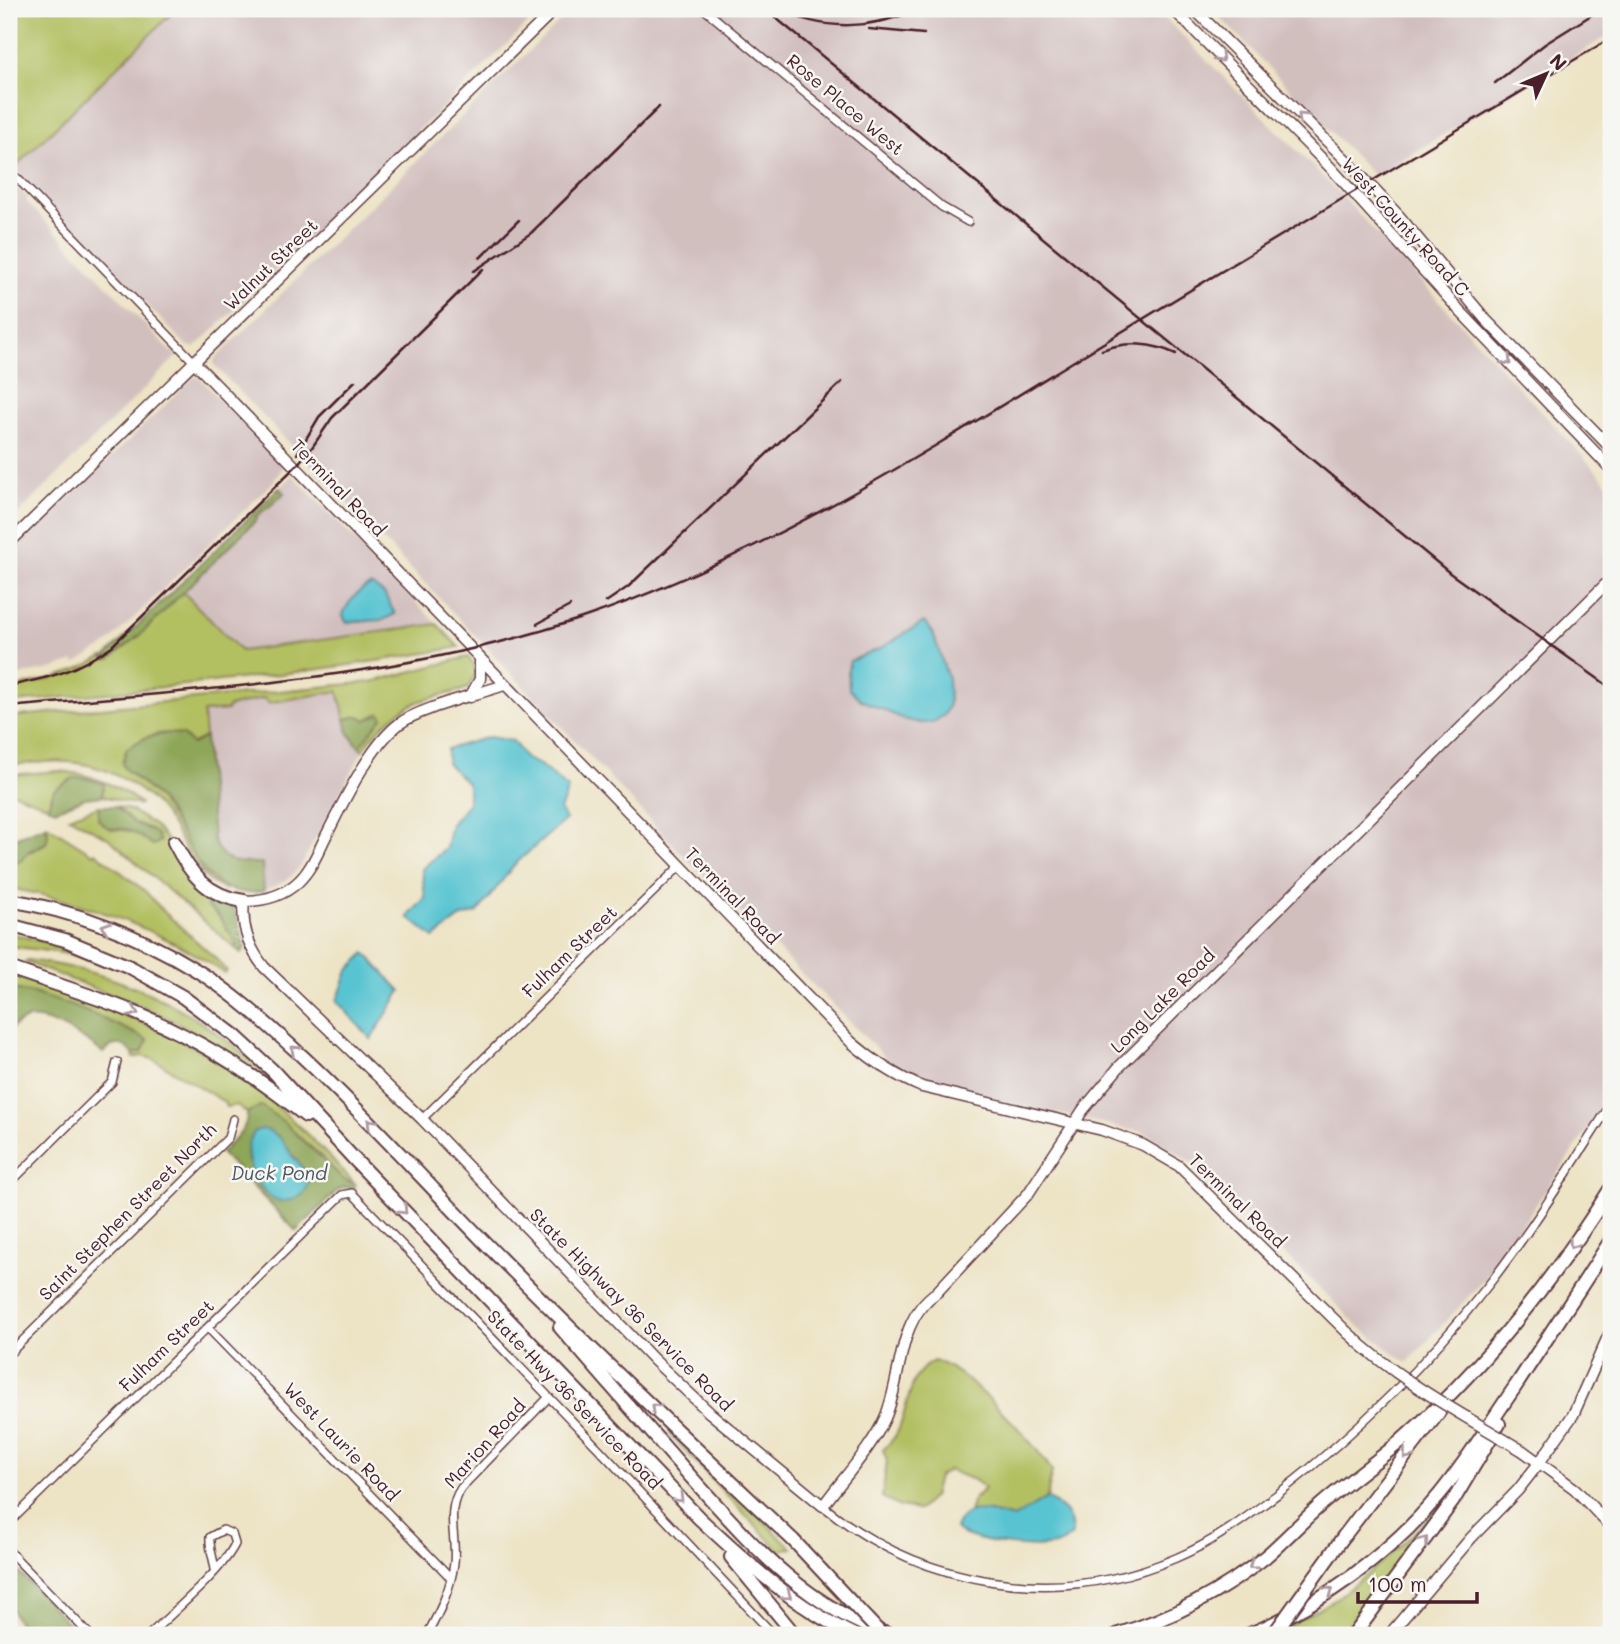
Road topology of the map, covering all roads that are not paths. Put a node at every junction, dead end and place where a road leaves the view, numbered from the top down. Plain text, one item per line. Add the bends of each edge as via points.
1 (555, 9) edge
2 (704, 9) edge
3 (1173, 9) edge
4 (1194, 9) edge
5 (17, 178) dead end
6 (968, 222) dead end
7 (1470, 301) junction
8 (1460, 311) junction
9 (194, 362) junction
10 (1611, 448) edge
11 (1611, 469) edge
12 (9, 543) edge
13 (1611, 579) edge
14 (480, 660) junction
15 (504, 685) junction
16 (470, 697) junction
17 (174, 842) dead end
18 (680, 866) junction
19 (9, 900) edge
20 (244, 901) junction
21 (9, 925) edge
22 (9, 968) edge
23 (117, 1062) dead end
24 (1611, 1104) edge
25 (233, 1119) dead end
26 (422, 1119) junction
27 (1074, 1124) junction
28 (356, 1161) junction
29 (9, 1184) edge
30 (1611, 1188) edge
31 (348, 1193) joint
32 (1611, 1240) edge
33 (502, 1261) junction
34 (1571, 1303) junction
35 (208, 1328) junction
36 (1611, 1329) edge
37 (9, 1354) edge
38 (1463, 1381) junction
39 (549, 1397) junction
40 (1539, 1463) junction
41 (823, 1506) junction
42 (699, 1518) junction
43 (9, 1522) edge
44 (1611, 1527) edge
45 (9, 1551) edge
46 (215, 1570) junction
47 (451, 1578) junction
48 (1395, 1579) junction
49 (759, 1589) junction
50 (90, 1635) edge
51 (149, 1635) edge
52 (427, 1635) edge
53 (774, 1635) edge
54 (795, 1635) edge
55 (803, 1635) edge
56 (854, 1635) edge
57 (882, 1635) edge
58 (890, 1635) edge
59 (1116, 1635) edge
60 (1248, 1635) edge
61 (1273, 1635) edge
62 (1348, 1635) edge
63 (1354, 1635) edge
64 (1389, 1635) edge

1 - 9 street, Walnut Street
2 - 6 street, Rose Place West via 942,207
3 -> 8 street, West County Road C via 1331,168
7 -> 4 street, West County Road C via 1399,216
5 - 9 street, Terminal Road
7 - 8 street
7 - 10 street, West County Road C
8 -> 11 street, West County Road C
9 - 12 street, Walnut Street
9 - 14 street, Terminal Road
13 - 27 street, Long Lake Road via 1119,1067
14 - 15 street, Terminal Road
14 - 16 street via 480,679
15 - 16 street
15 - 18 street, Terminal Road
16 - 20 street via 399,724 380,744 344,800 307,872 279,894
17 - 20 highway via 201,884 221,896
18 - 26 street, Fulham Street
18 - 27 street, Terminal Road via 851,1042 885,1069 944,1094
33 -> 19 highway via 345,1096 224,989 146,943 72,916
20 - 26 street, State Highway 36 Service Road via 246,936 257,958
21 - 28 highway via 98,952 183,997 273,1070
22 -> 28 highway via 130,1010 193,1040 281,1097
23 - 29 street via 112,1082
24 - 41 street, State Highway 36 Service Road via 1510,1256 1460,1320 1391,1395 1300,1477 1196,1548 1157,1566 1109,1579 1060,1586 1011,1585 962,1577 915,1562 863,1535
25 - 37 street, Saint Stephen Street North via 228,1138
26 - 41 street, State Highway 36 Service Road via 654,1360
27 - 40 street, Terminal Road, bridge via 1123,1136 1179,1166 1380,1362
27 - 41 street, Long Lake Road via 1028,1194 916,1314 884,1421
28 -> 42 highway
30 -> 38 highway via 1531,1301
31 - 35 street, Fulham Street
31 - 39 street, State Hwy 36 Service Road via 358,1196
32 - 34 highway
57 -> 33 highway, bridge via 793,1540
33 - 58 highway via 769,1562 826,1605
48 -> 34 highway via 1453,1501
60 -> 34 highway via 1326,1593 1420,1516 1463,1464
35 - 43 street, Fulham Street
35 - 47 street, West Laurie Road
36 - 40 street via 1573,1415
38 -> 59 highway via 1265,1557 1194,1602
38 -> 61 highway, bridge
39 - 47 street, Marion Road via 455,1496
39 - 53 street, State Hwy 36 Service Road
40 - 44 street, Terminal Road via 1574,1489
40 - 64 street
42 - 49 highway
42 -> 56 highway via 787,1594
45 - 50 street
46 - 46 street via 235,1544 232,1534 223,1530 210,1537
46 - 51 street
47 - 52 street, Marion Road
48 - 62 highway
48 - 63 highway
49 - 54 highway
49 - 55 highway

